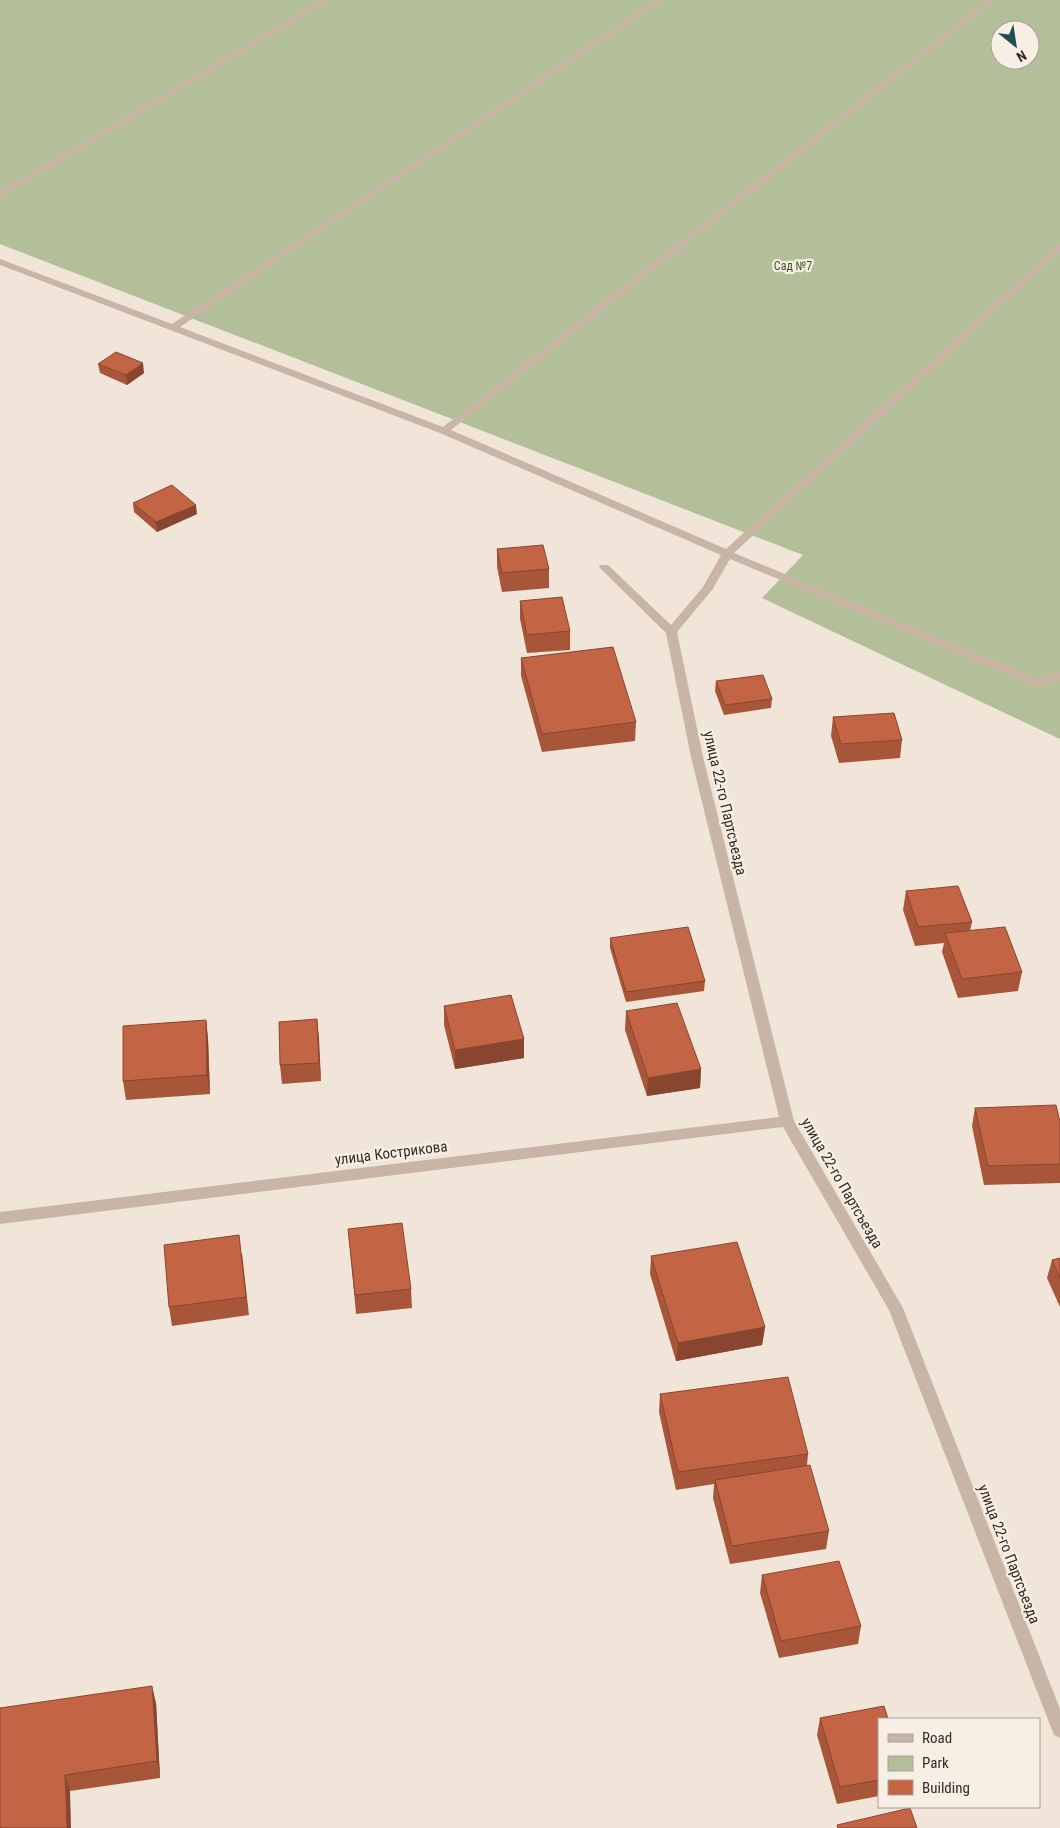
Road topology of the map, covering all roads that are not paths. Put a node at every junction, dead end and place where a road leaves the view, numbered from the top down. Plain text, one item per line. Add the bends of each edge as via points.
1 (327, 0) edge
2 (660, 0) edge
3 (992, 0) edge
4 (0, 195) edge
5 (1060, 247) edge
6 (0, 262) edge
7 (174, 327) junction
8 (444, 431) junction
9 (727, 554) junction
10 (604, 567) dead end
11 (671, 632) junction
12 (1060, 676) edge
13 (787, 1121) junction
14 (0, 1218) edge
15 (1060, 1730) edge

1 - 4 street
2 - 7 street
3 - 8 street
5 - 9 street
6 - 7 street
7 - 8 street
8 - 9 street
9 - 11 street via 708,588
9 - 12 street via 1038,683
10 - 11 street
11 - 13 street, улица 22-го Партсъезда via 696,757
13 - 14 street, улица Кострикова
13 - 15 street, улица 22-го Партсъезда via 896,1308

